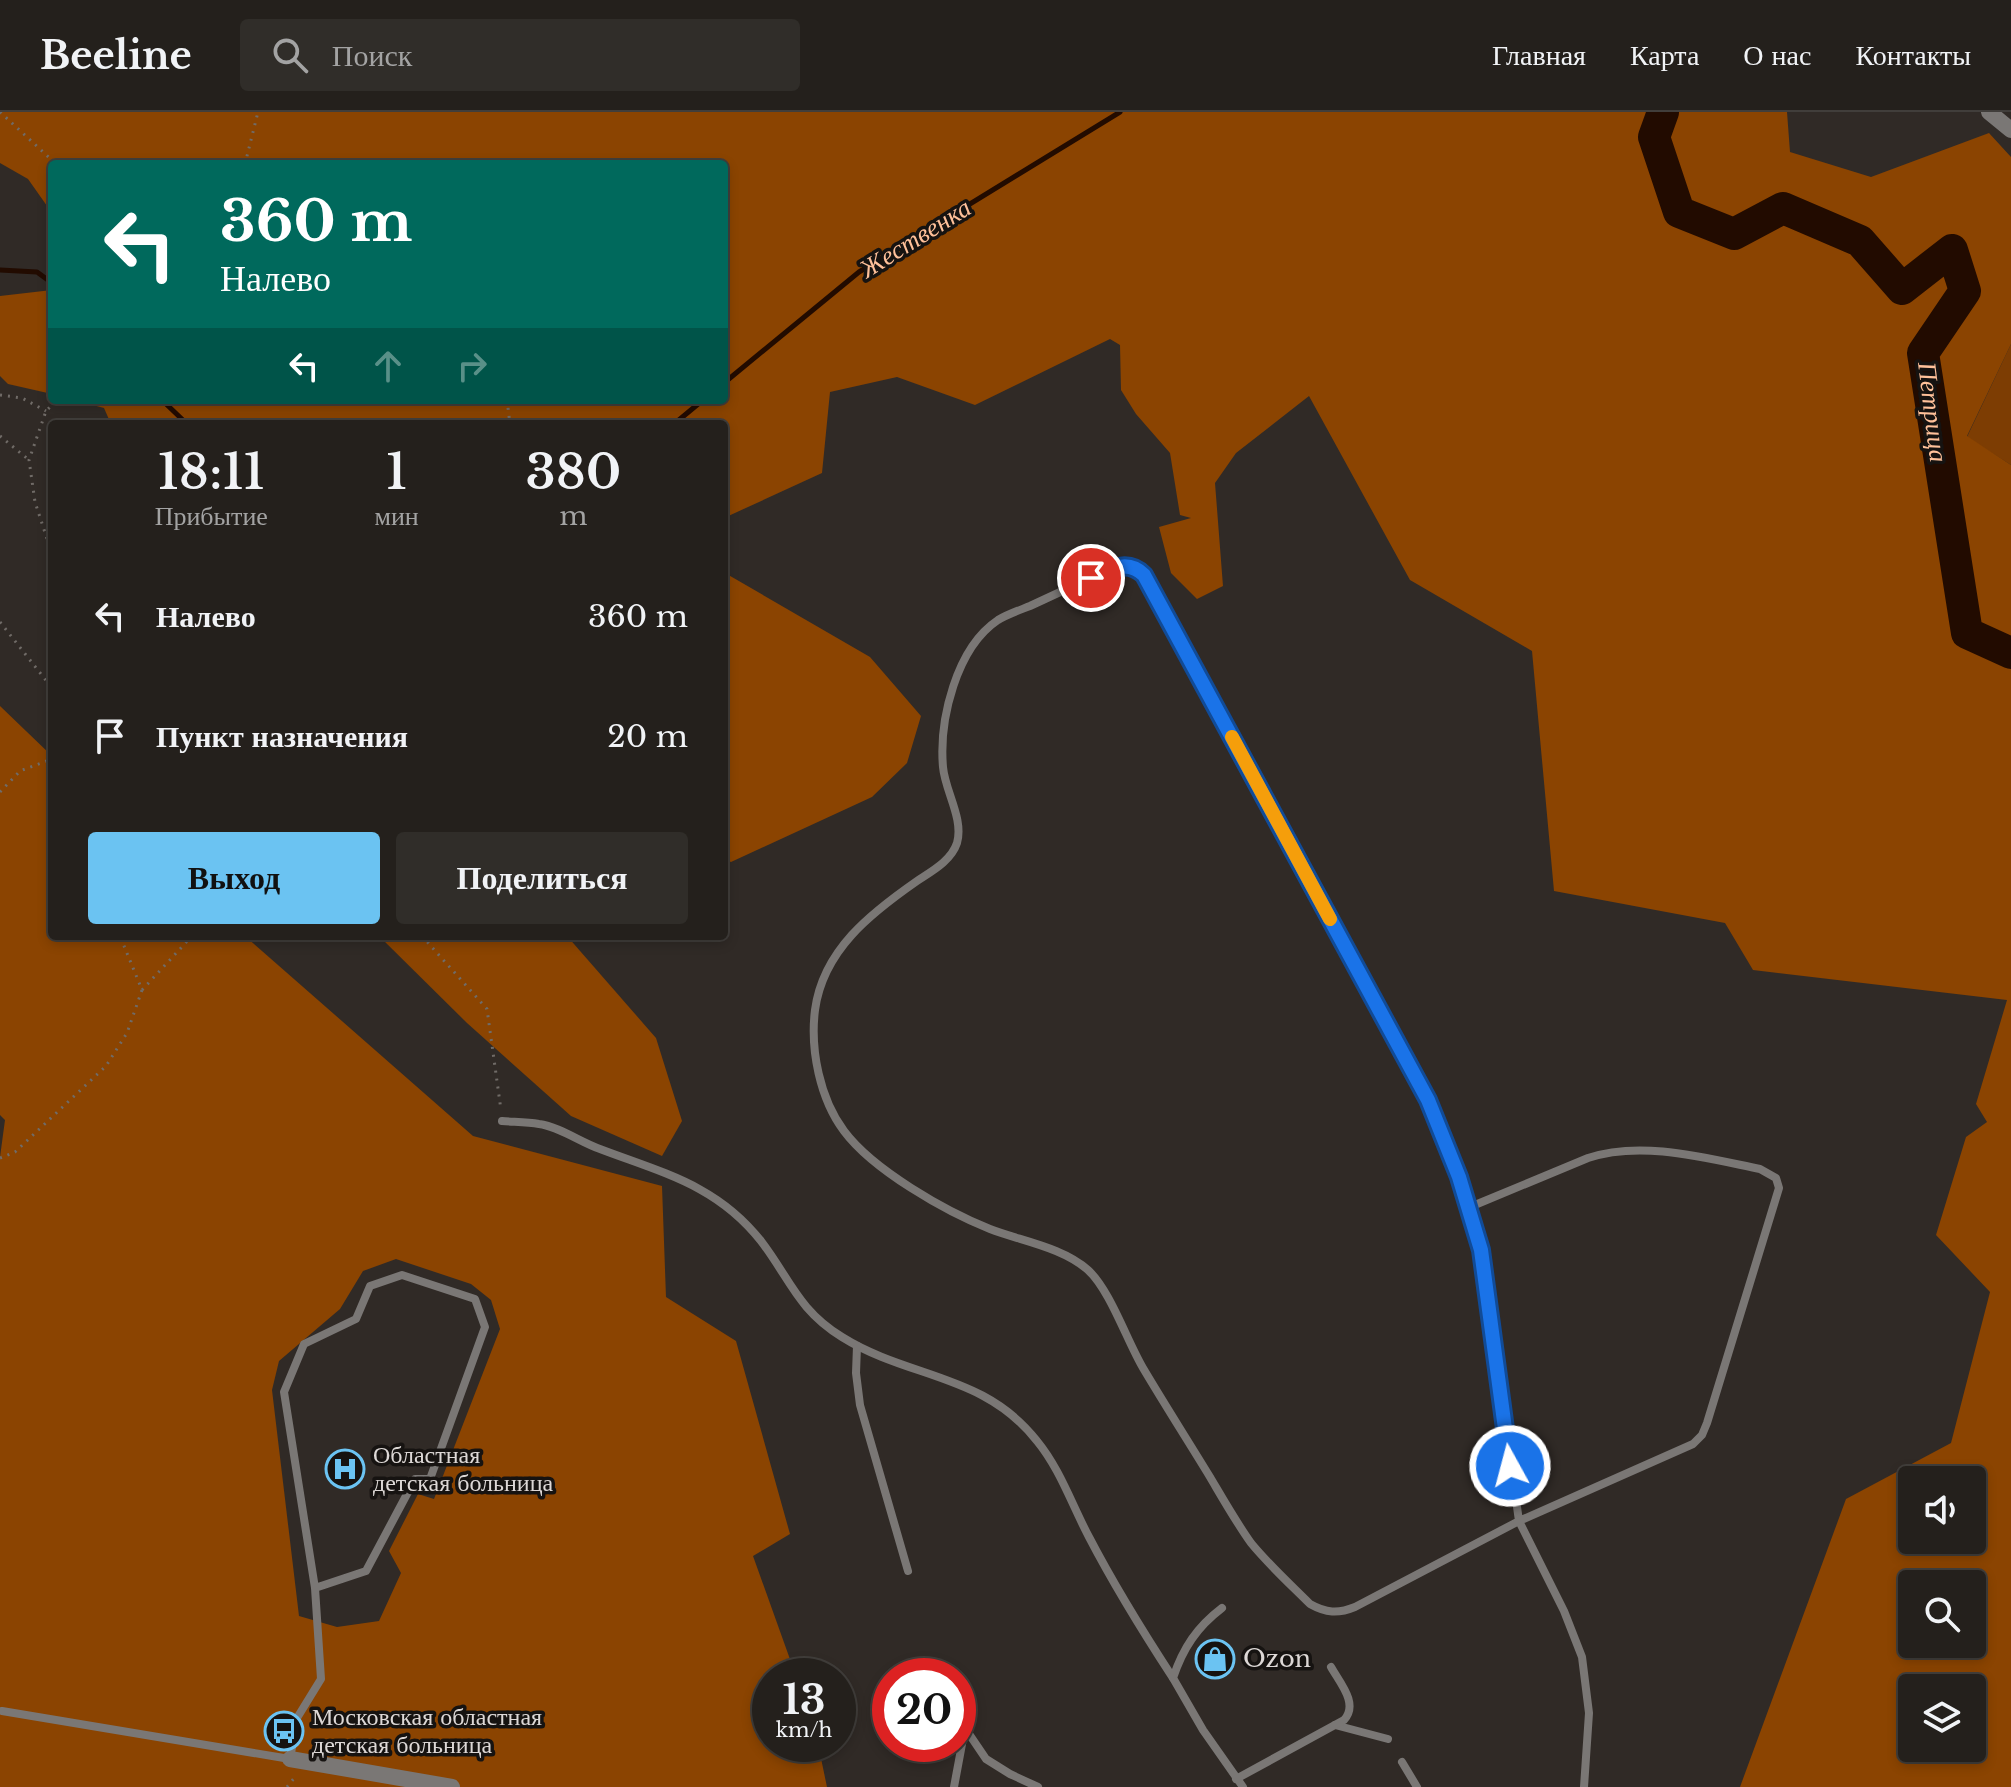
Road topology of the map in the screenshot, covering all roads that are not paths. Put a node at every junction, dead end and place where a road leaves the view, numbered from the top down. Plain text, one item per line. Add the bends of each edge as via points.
1 (1989, 112) edge
2 (2011, 130) edge
3 (502, 1121) road end
4 (1470, 1207) junction
5 (857, 1346) junction
6 (1519, 1521) junction
7 (908, 1571) dead end
8 (315, 1588) junction
9 (1222, 1608) dead end
10 (1331, 1667) dead end
11 (1173, 1678) junction
12 (2, 1711) edge
13 (1335, 1725) junction
14 (1388, 1739) dead end
15 (976, 1744) edge
16 (290, 1759) junction
17 (959, 1762) edge
18 (1402, 1762) dead end
19 (1240, 1783) edge
20 (452, 1787) edge
21 (954, 1787) edge
22 (1038, 1787) edge
23 (1417, 1787) edge
24 (1584, 1787) edge

1 - 2 street
3 - 5 lane via 541,1124 711,1194 761,1241 808,1311
4 - 6 lane via 1485,1268
4 - 6 lane via 1618,1150 1760,1169 1778,1182 1702,1435 1693,1444
4 - 6 lane via 1428,1100 1144,575 1132,566 1114,567 997,621 968,656 945,716 943,771 957,818 956,847 941,865 857,928 820,986 815,1051 834,1116 867,1154 922,1194 974,1222 1078,1263 1093,1276 1249,1539 1310,1604 1323,1611 1344,1611
5 - 7 lane via 860,1405
5 - 11 lane via 962,1384 1017,1419 1056,1469 1111,1578
6 - 24 lane via 1582,1657 1589,1713
8 - 8 lane via 366,1571 415,1479 430,1479 485,1327 475,1299 402,1275 370,1286 356,1319 304,1344 284,1392
8 - 16 lane via 321,1679 297,1718
9 - 11 lane via 1188,1641
10 - 13 lane via 1351,1708
11 - 19 lane
12 - 16 lane
13 - 14 lane
13 - 19 lane
15 - 22 lane via 986,1759
16 - 20 street
17 - 21 lane
18 - 23 lane

